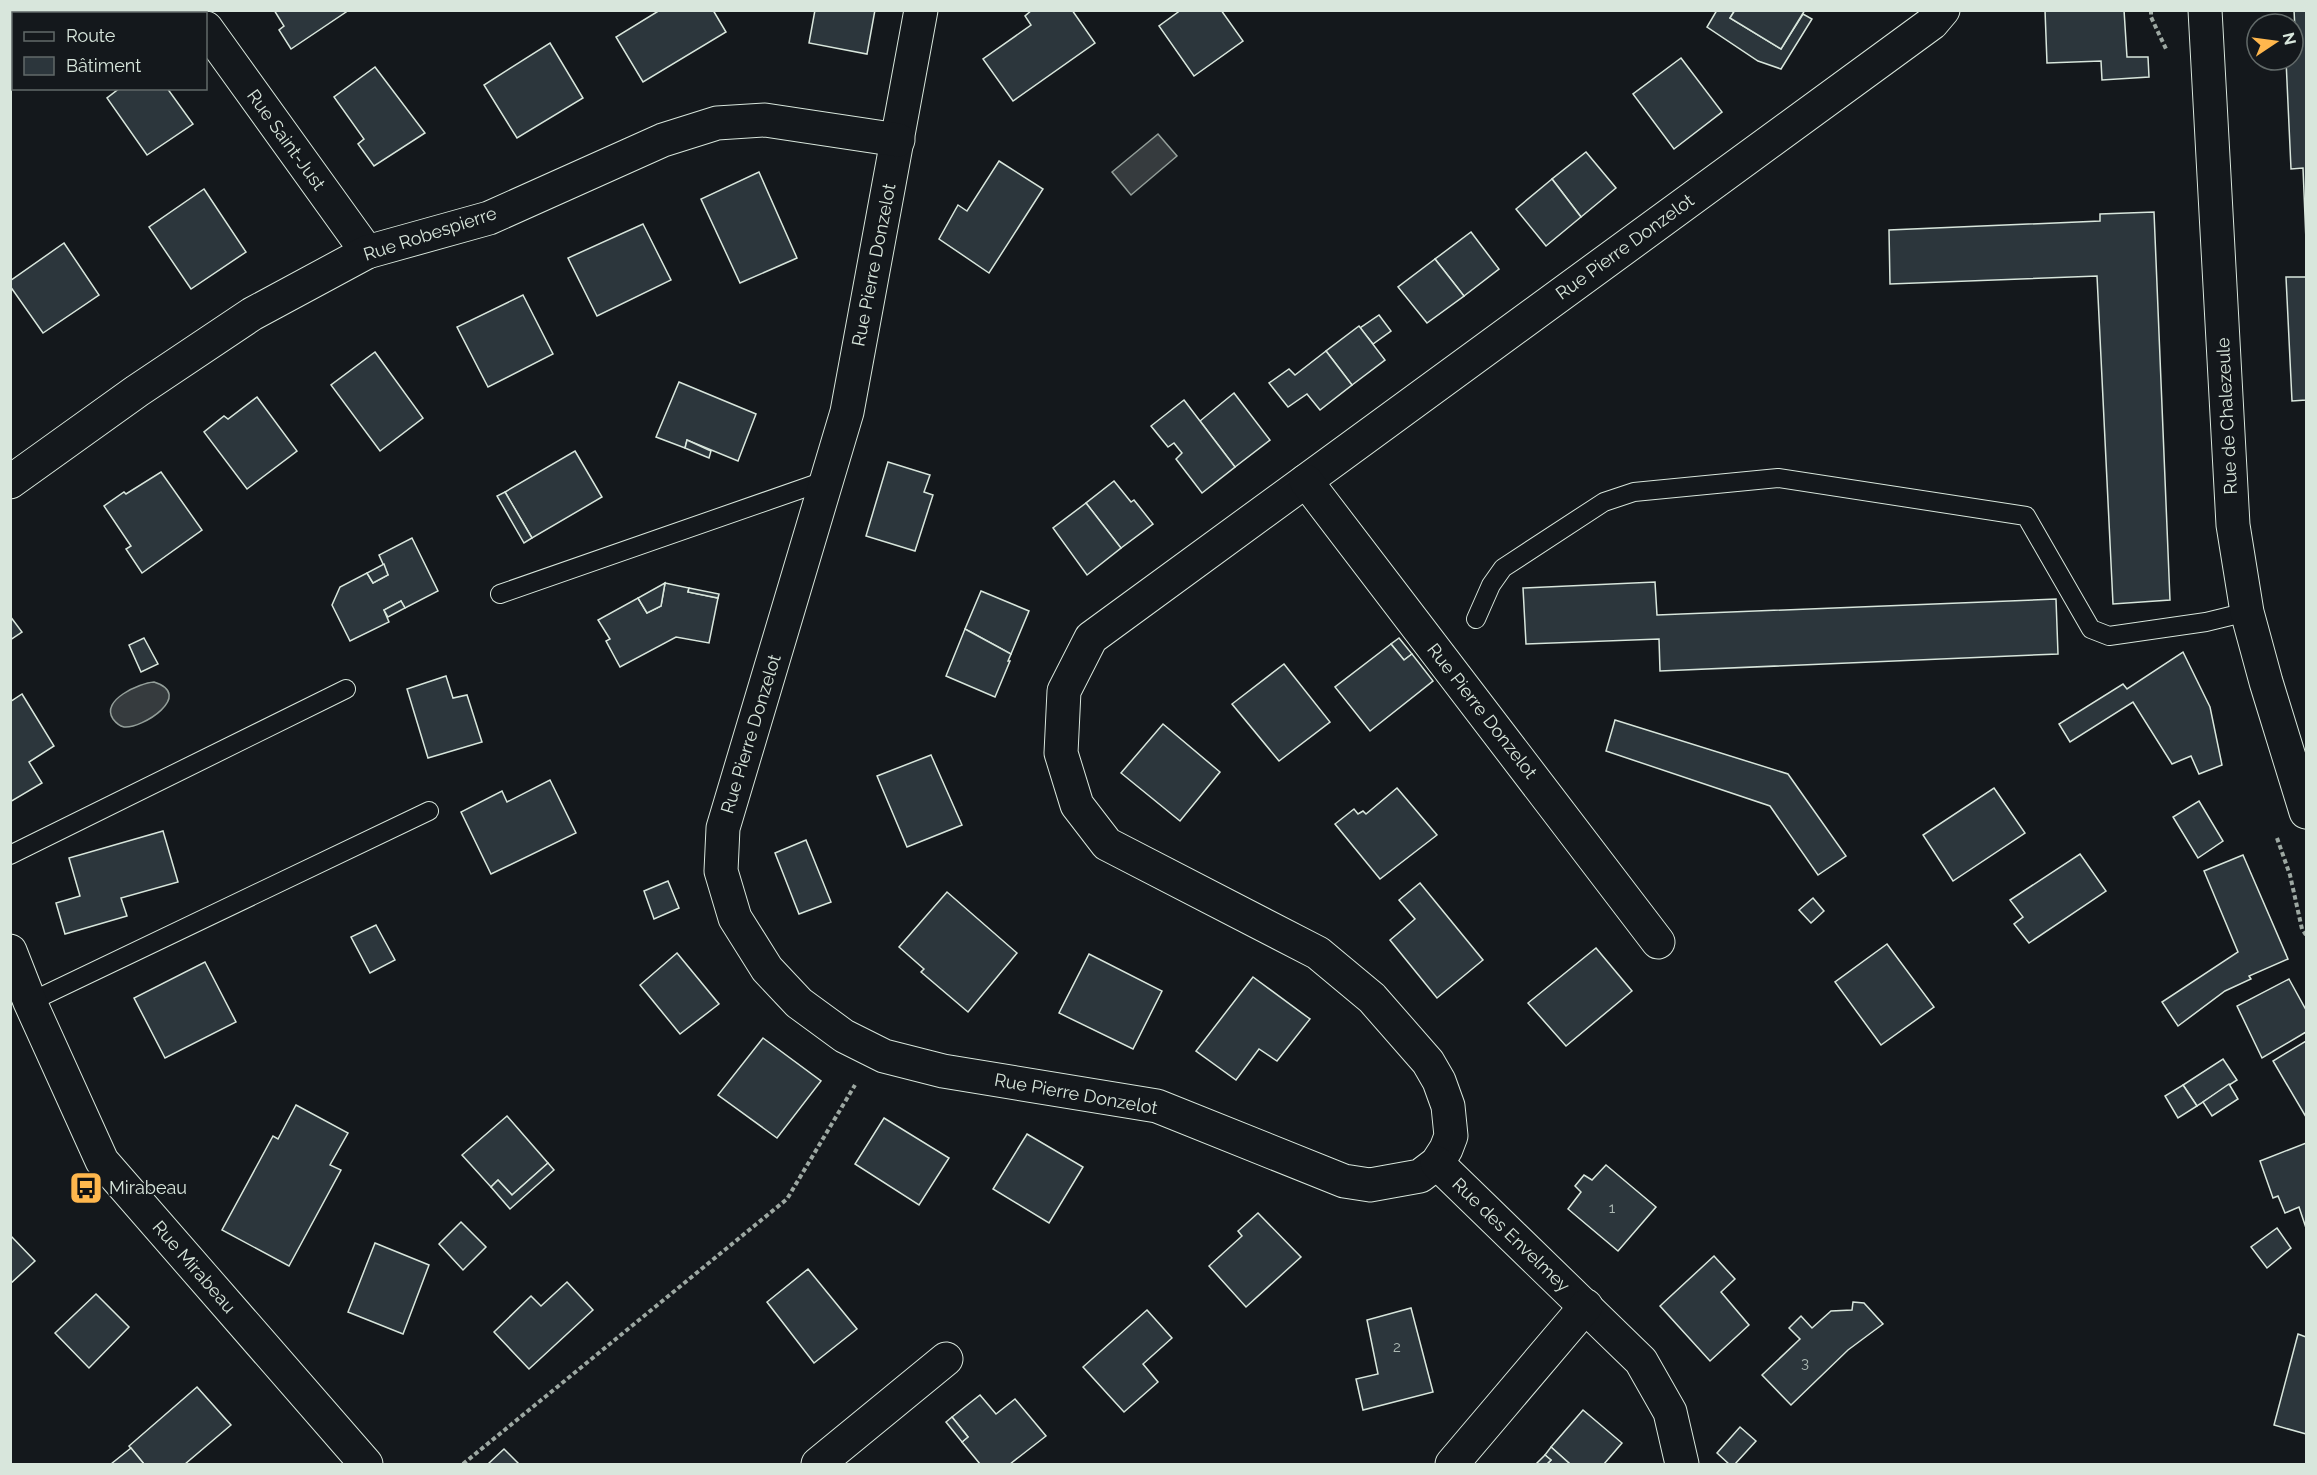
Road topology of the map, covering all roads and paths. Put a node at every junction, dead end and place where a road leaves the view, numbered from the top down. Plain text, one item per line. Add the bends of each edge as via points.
1 (921, 10) edge
2 (1942, 10) edge
3 (2205, 10) edge
4 (207, 29) edge
5 (898, 140) junction
6 (367, 252) junction
7 (827, 480) junction
8 (1306, 481) junction
9 (10, 482) edge
10 (500, 594) dead end
11 (2247, 612) junction
12 (1476, 619) dead end
13 (346, 689) dead end
14 (429, 811) dead end
15 (2307, 812) edge
16 (10, 855) edge
17 (2302, 929) dead end
18 (2307, 935) edge
19 (1658, 942) dead end
20 (10, 951) edge
21 (30, 1002) junction
22 (871, 1050) junction
23 (1437, 1163) junction
24 (1586, 1306) junction
25 (946, 1359) dead end
26 (366, 1464) edge
27 (463, 1464) edge
28 (818, 1464) edge
29 (1452, 1464) edge
30 (1682, 1464) edge

1 - 5 street, Rue Pierre Donzelot
2 - 8 street, Rue Pierre Donzelot via 1932,22
3 - 11 street, Rue de Chalezeule via 2233,525
4 - 6 street, Rue Saint-Just
5 - 6 street, Rue Robespierre via 765,120 717,123 663,140 489,218
5 - 7 street, Rue Pierre Donzelot via 847,412
6 - 9 street, Rue Robespierre via 252,314
7 - 10 lane
7 - 22 street, Rue Pierre Donzelot via 723,828 721,871 735,918 766,969 799,1003 844,1036
8 - 19 street, Rue Pierre Donzelot
8 - 23 street, Rue Pierre Donzelot via 1091,638 1064,691 1061,753 1077,805 1107,844 1318,953 1372,998 1428,1062 1439,1081 1448,1106 1451,1136
11 - 12 lane via 2109,636 2091,629 2026,516 1778,478 1634,492 1604,502 1503,568
11 - 15 street, Rue de Chalezeule
13 - 16 lane
14 - 21 lane
17 - 18 path
20 - 21 street, Rue Mirabeau
21 - 26 street, Rue Mirabeau via 102,1161
22 - 23 street, Rue Pierre Donzelot via 943,1071 1157,1106 1344,1181 1370,1185 1420,1176
22 - 27 path via 861,1074 787,1199
23 - 24 street, Rue des Envelmey
24 - 29 street, Rue des Envelmey
24 - 30 street, Rue des Envelmey via 1641,1361 1670,1412
25 - 28 street

